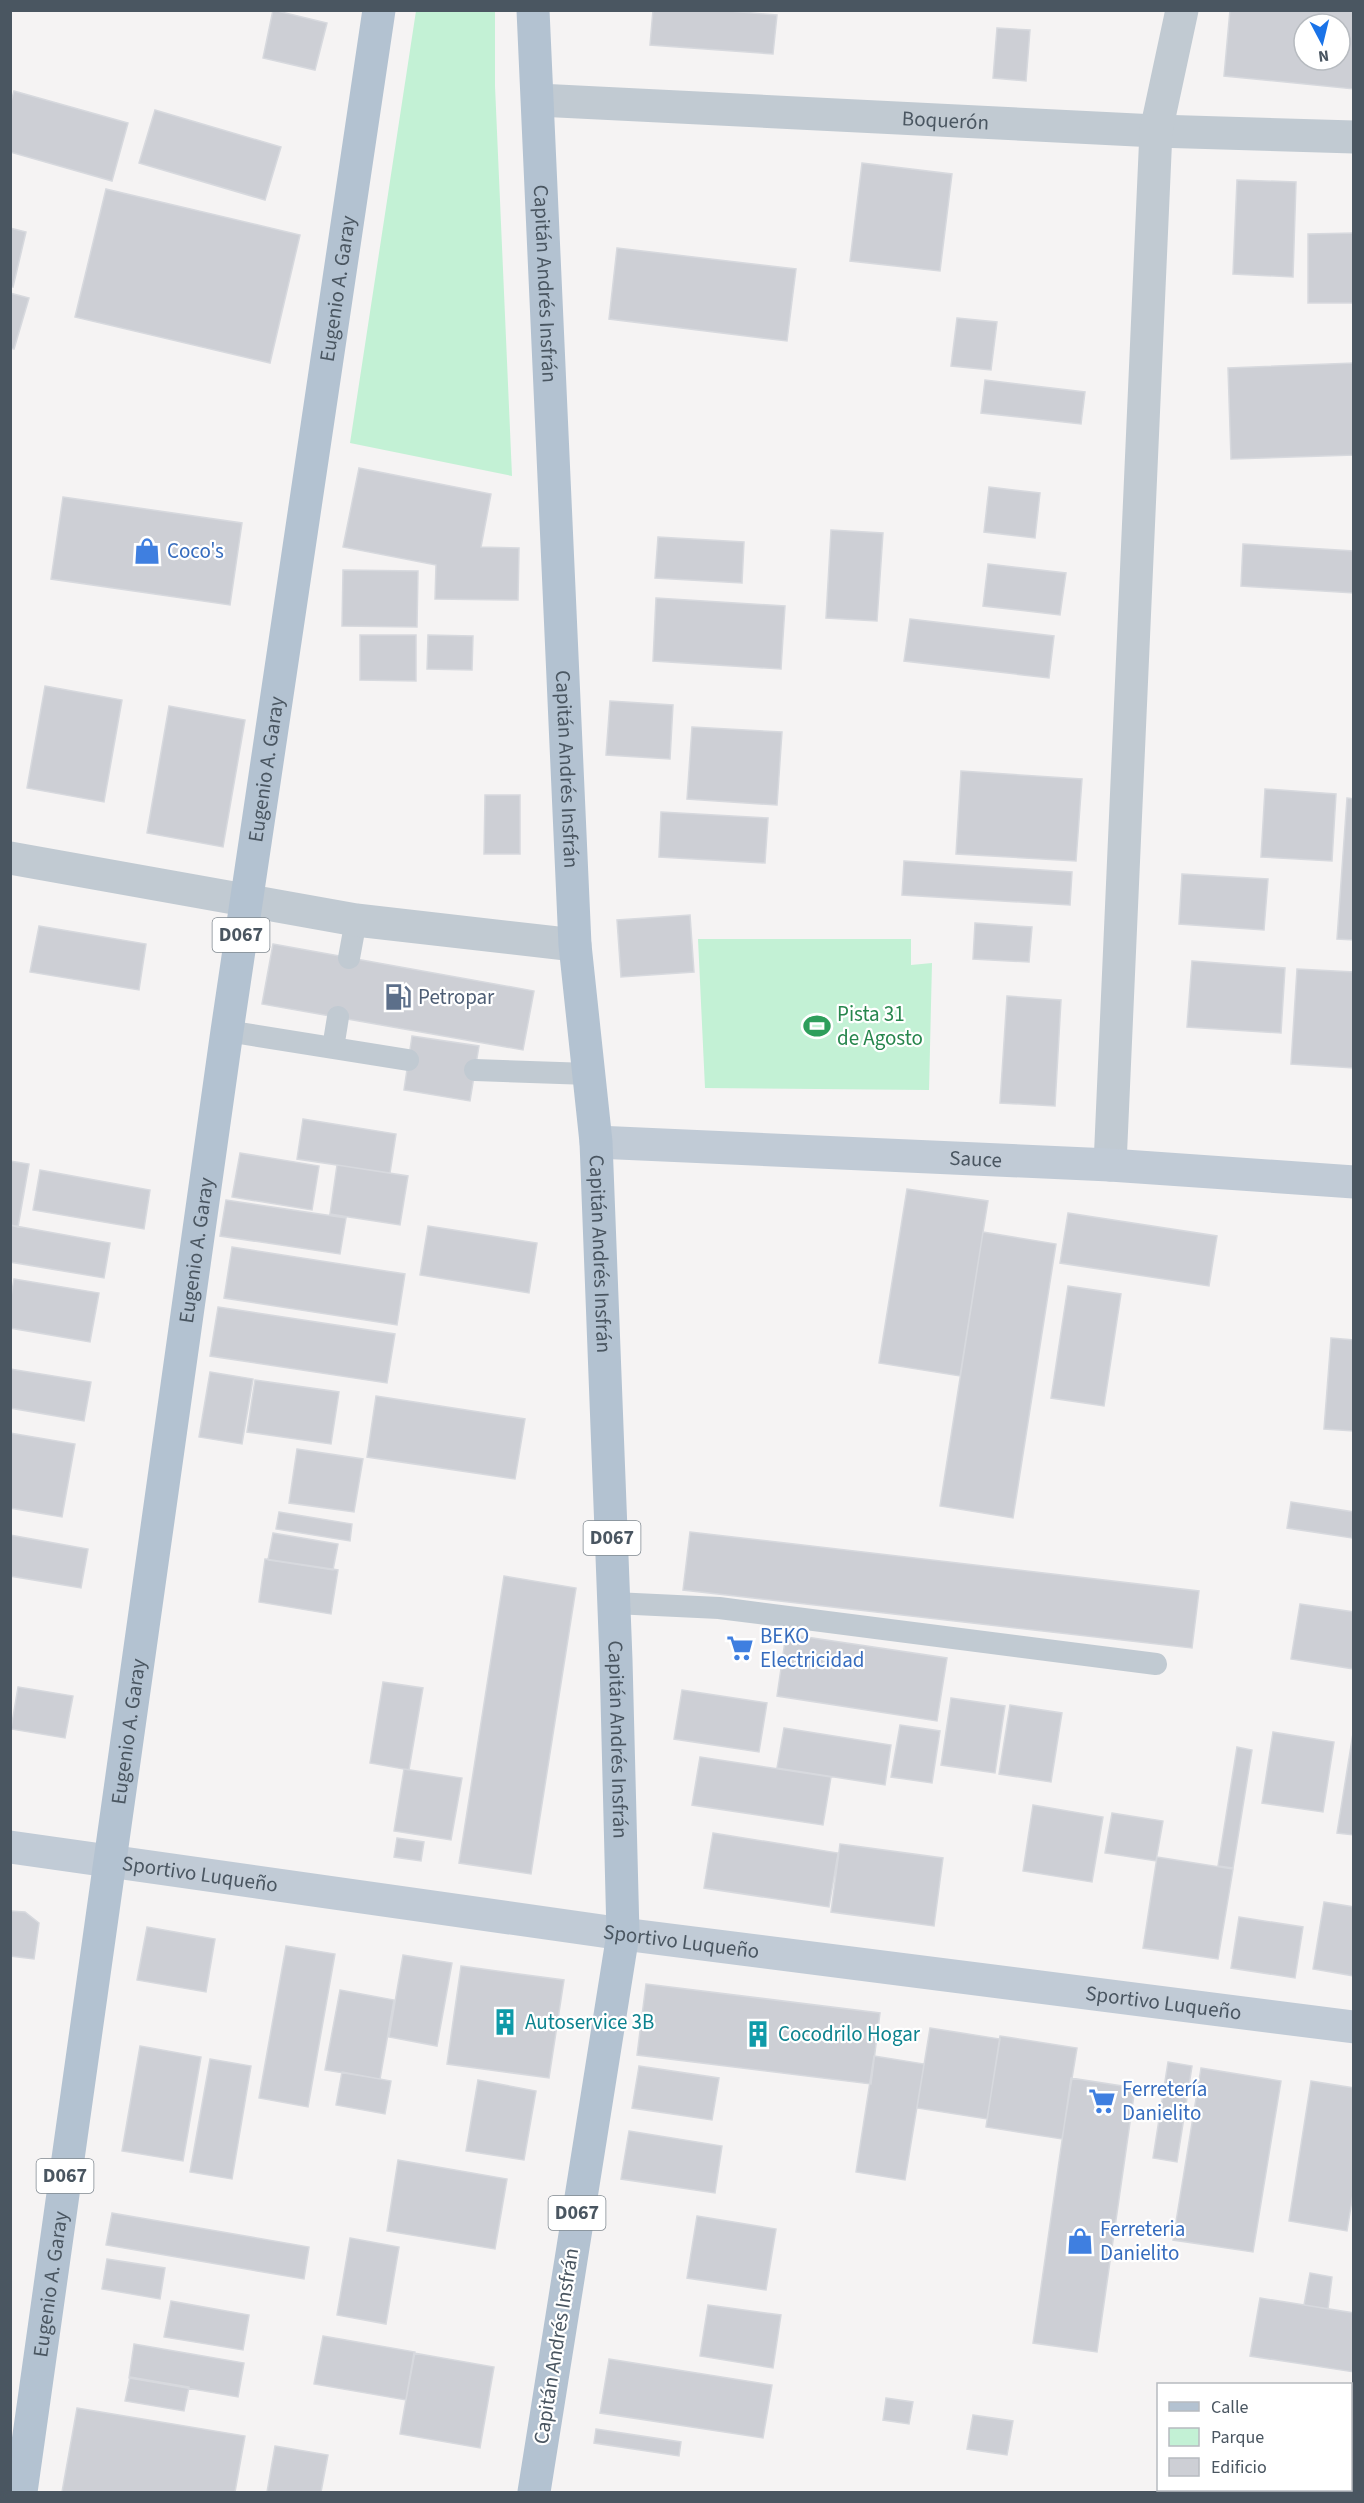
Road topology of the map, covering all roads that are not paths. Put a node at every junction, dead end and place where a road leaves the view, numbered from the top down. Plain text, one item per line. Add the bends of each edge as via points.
1 (379, 10) edge
2 (533, 10) edge
3 (1182, 10) edge
4 (538, 100) junction
5 (1156, 131) junction
6 (1353, 137) edge
7 (10, 858) edge
8 (246, 900) junction
9 (356, 920) junction
10 (575, 945) junction
11 (349, 958) dead end
12 (338, 1017) dead end
13 (226, 1031) junction
14 (333, 1048) junction
15 (408, 1060) dead end
16 (475, 1070) dead end
17 (589, 1074) junction
18 (596, 1142) junction
19 (1110, 1166) junction
20 (1353, 1182) edge
21 (614, 1603) junction
22 (1156, 1664) dead end
23 (10, 1847) edge
24 (109, 1860) junction
25 (623, 1934) junction
26 (1353, 2028) edge
27 (21, 2493) edge
28 (534, 2493) edge

1 - 8 main road, Eugenio A. Garay / D067
2 - 4 main road, Capitán Andrés Insfrán / D067
3 - 5 street
4 - 5 street, Boquerón
4 - 10 main road, Capitán Andrés Insfrán / D067
5 - 6 street, Boquerón
5 - 19 street
7 - 8 street
8 - 9 street
8 - 13 main road, Eugenio A. Garay / D067
9 - 10 street
9 - 11 lane
10 - 17 main road, Capitán Andrés Insfrán / D067
12 - 14 lane
13 - 14 lane
13 - 24 main road, Eugenio A. Garay / D067
14 - 15 lane
16 - 17 lane
17 - 18 main road, Capitán Andrés Insfrán / D067
18 - 19 street, Sauce
18 - 21 main road, Capitán Andrés Insfrán / D067
19 - 20 street, Sauce
21 - 22 lane via 719,1608
21 - 25 main road, Capitán Andrés Insfrán / D067
23 - 24 street, Sportivo Luqueño
24 - 25 street, Sportivo Luqueño
24 - 27 main road, Eugenio A. Garay / D067
25 - 26 street, Sportivo Luqueño
25 - 28 main road, Capitán Andrés Insfrán / D067

